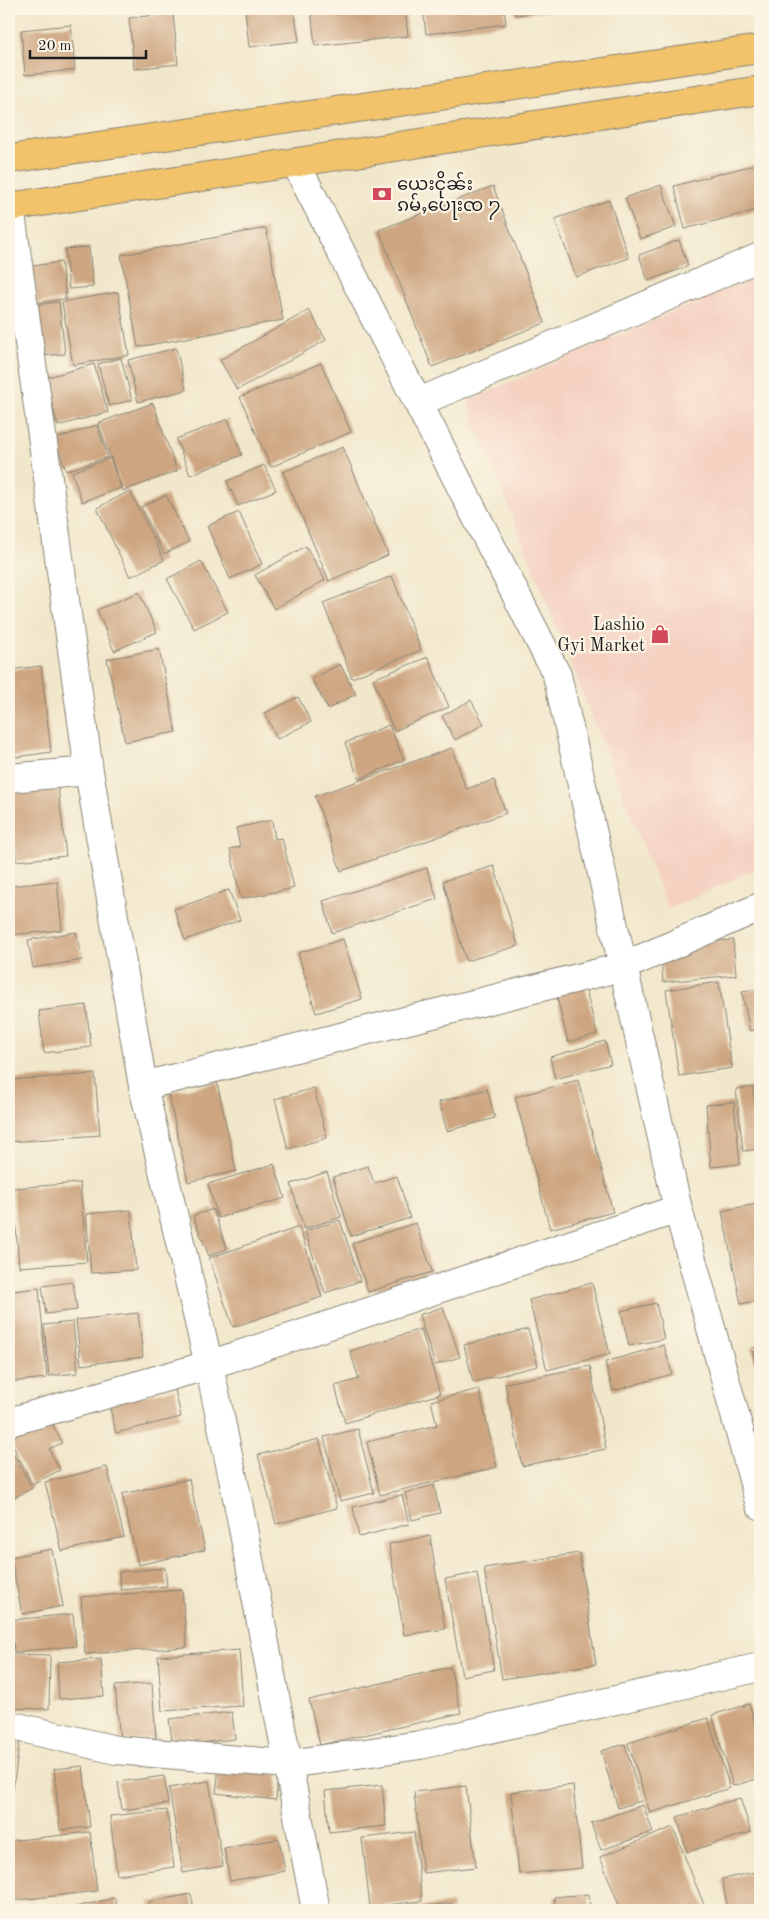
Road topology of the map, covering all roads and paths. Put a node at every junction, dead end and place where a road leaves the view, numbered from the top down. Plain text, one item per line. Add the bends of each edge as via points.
1 (760, 49) edge
2 (760, 90) edge
3 (9, 159) edge
4 (295, 162) junction
5 (9, 207) edge
6 (760, 257) edge
7 (419, 402) junction
8 (89, 771) junction
9 (9, 778) edge
10 (760, 907) edge
11 (622, 967) junction
12 (144, 1086) junction
13 (678, 1208) junction
14 (209, 1365) junction
15 (9, 1422) edge
16 (760, 1505) edge
17 (760, 1667) edge
18 (9, 1725) edge
19 (288, 1764) junction
20 (316, 1910) edge

1 - 3 main road
2 - 4 main road
4 - 5 main road
4 - 7 street
5 - 8 street
6 - 7 street
7 - 11 street via 557,675
8 - 9 street
8 - 12 street
10 - 11 street
11 - 12 street
11 - 13 street
12 - 14 street
13 - 14 street
13 - 16 street
14 - 15 street
14 - 19 street
17 - 19 street via 420,1745
18 - 19 street via 116,1750
19 - 20 street

